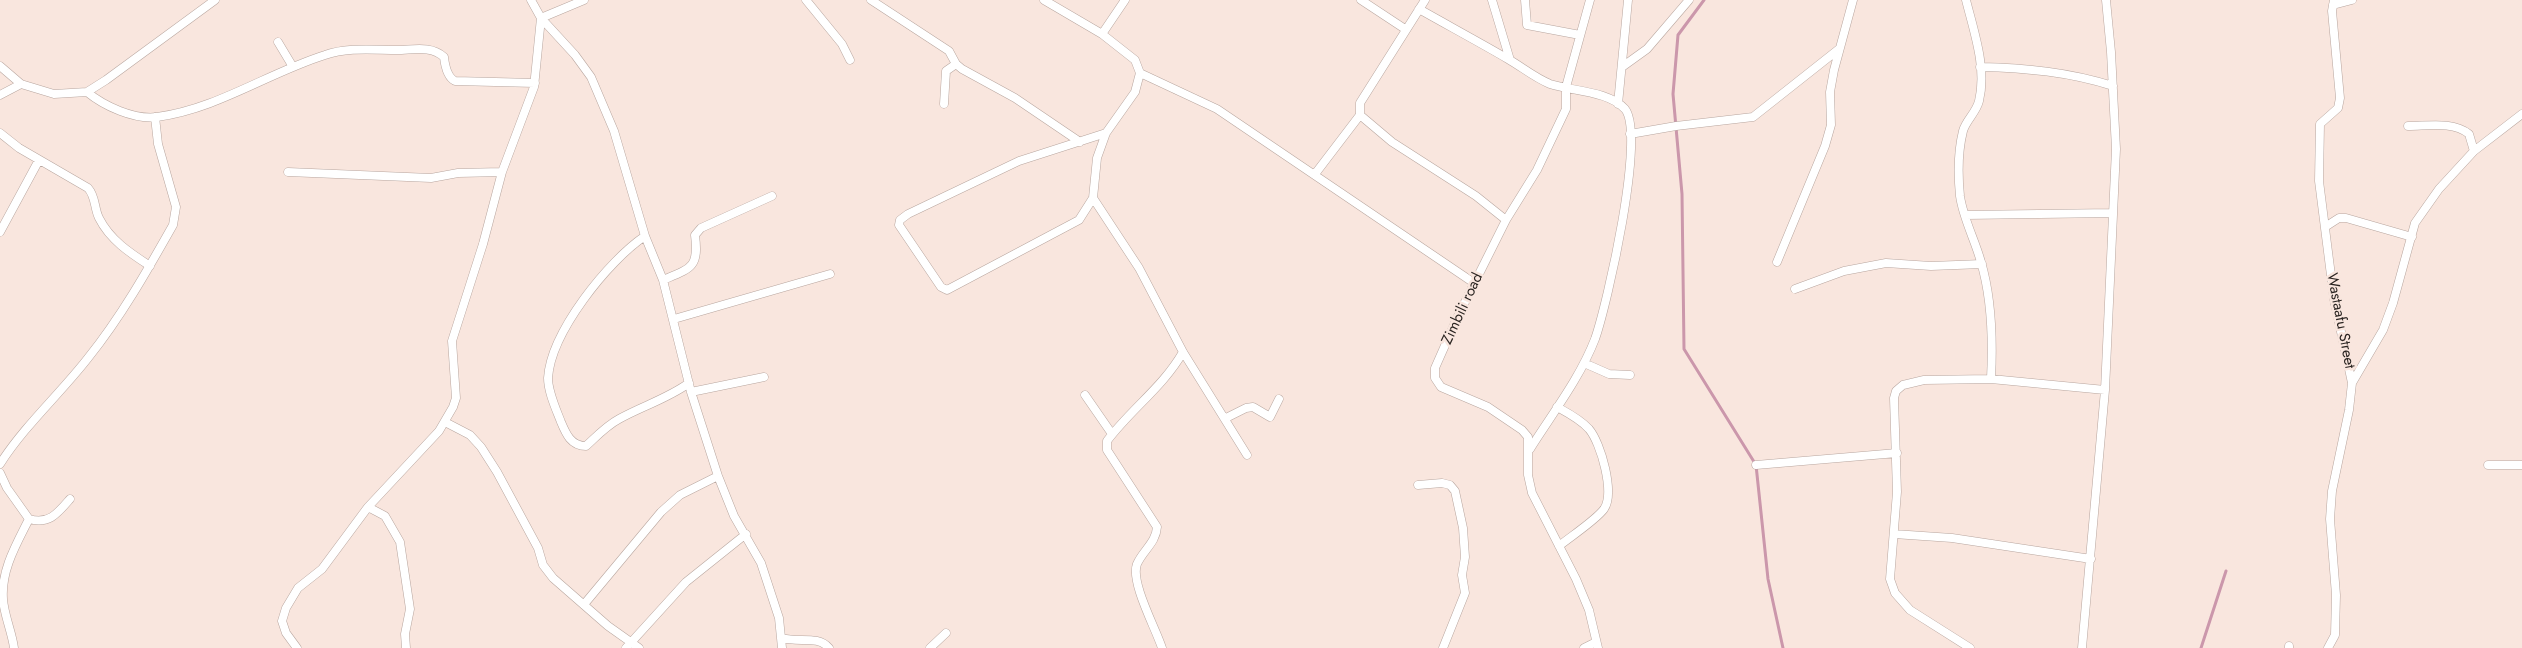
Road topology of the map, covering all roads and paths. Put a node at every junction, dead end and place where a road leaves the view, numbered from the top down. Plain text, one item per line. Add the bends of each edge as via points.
1 (215, 0) edge
2 (531, 0) edge
3 (584, 0) edge
4 (806, 0) edge
5 (871, 0) edge
6 (1044, 0) edge
7 (1124, 0) edge
8 (1362, 0) edge
9 (1425, 0) edge
10 (1492, 0) edge
11 (1525, 0) edge
12 (1590, 0) edge
13 (1628, 0) edge
14 (1689, 0) edge
15 (1853, 0) edge
16 (1966, 0) edge
17 (2106, 0) edge
18 (2352, 0) edge
19 (2333, 2) edge
20 (1419, 9) junction
21 (541, 18) junction
22 (1405, 29) junction
23 (1102, 34) junction
24 (1580, 35) junction
25 (278, 42) dead end
26 (1840, 49) junction
27 (850, 60) dead end
28 (1510, 60) junction
29 (956, 64) junction
30 (0, 66) edge
31 (293, 67) junction
32 (1622, 67) junction
33 (1980, 67) junction
34 (1140, 74) junction
35 (535, 83) junction
36 (21, 84) junction
37 (2113, 86) junction
38 (1566, 87) junction
39 (87, 92) junction
40 (0, 95) edge
41 (944, 104) dead end
42 (1618, 104) junction
43 (2522, 114) edge
44 (1360, 115) junction
45 (155, 117) junction
46 (2408, 126) dead end
47 (0, 133) edge
48 (1106, 133) junction
49 (1630, 134) junction
50 (1080, 142) junction
51 (2474, 151) junction
52 (39, 160) junction
53 (288, 172) dead end
54 (502, 172) junction
55 (1314, 174) junction
56 (772, 196) dead end
57 (1093, 198) junction
58 (2113, 213) junction
59 (1965, 215) junction
60 (1506, 220) junction
61 (2325, 227) junction
62 (0, 232) edge
63 (645, 236) junction
64 (2412, 237) junction
65 (1777, 262) dead end
66 (1982, 264) junction
67 (150, 266) junction
68 (830, 274) dead end
69 (663, 280) junction
70 (1474, 283) junction
71 (1795, 289) dead end
72 (674, 319) junction
73 (1183, 352) junction
74 (1584, 363) junction
75 (1630, 375) dead end
76 (764, 377) dead end
77 (1991, 379) junction
78 (2352, 383) junction
79 (690, 388) junction
80 (2105, 390) junction
81 (1084, 395) dead end
82 (1279, 400) dead end
83 (1557, 407) junction
84 (1226, 418) junction
85 (445, 422) junction
86 (1112, 434) junction
87 (1530, 449) junction
88 (1896, 453) junction
89 (1247, 455) dead end
90 (0, 464) edge
91 (1756, 465) dead end
92 (2488, 465) dead end
93 (2522, 465) edge
94 (0, 473) edge
95 (718, 476) junction
96 (1418, 485) dead end
97 (70, 499) dead end
98 (368, 507) junction
99 (29, 519) junction
100 (746, 534) junction
101 (1894, 534) junction
102 (1559, 546) junction
103 (2091, 559) junction
104 (586, 602) dead end
105 (946, 633) dead end
106 (782, 638) junction
107 (628, 645) edge
108 (1597, 645) edge
109 (14, 648) edge
110 (297, 648) edge
111 (406, 648) edge
112 (639, 648) edge
113 (782, 648) edge
114 (829, 648) edge
115 (930, 648) edge
116 (1162, 648) edge
117 (1443, 648) edge
118 (1584, 648) edge
119 (1970, 648) edge
120 (2082, 648) edge
121 (2328, 648) edge

1 - 39 street
2 - 21 street
3 - 21 street
4 - 27 street via 842,44
5 - 29 street via 949,51
6 - 23 street
7 - 23 street
8 - 22 street
9 - 20 street
10 - 28 street
11 - 24 street via 1527,25
12 - 24 street, Zimbili road
13 - 32 street
14 - 32 street via 1647,49
15 - 26 street
16 - 33 street
17 - 37 street
18 - 19 street
19 - 61 street, Wastaafu Street via 2340,98 2338,108 2322,119 2318,129 2319,181
20 - 22 street
20 - 28 street
21 - 35 street
21 - 63 street via 591,77 614,131
22 - 44 street via 1360,103
23 - 34 street via 1135,60
24 - 38 street, Zimbili road
25 - 31 street
26 - 49 street via 1753,117
26 - 65 street via 1830,92 1831,125 1826,146
28 - 38 street via 1538,78
29 - 41 street via 946,72
29 - 50 street via 1016,98
30 - 36 street
31 - 35 street via 336,52 429,49 444,57 446,69 455,81
31 - 45 street via 206,105
32 - 42 street
33 - 37 street via 2084,76
33 - 59 street via 1979,101 1963,132 1959,168 1960,198
34 - 48 street via 1135,92
34 - 55 street via 1217,109
35 - 54 street
36 - 39 street via 54,94
36 - 40 street
37 - 58 street via 2116,149
38 - 42 street
38 - 60 street, Zimbili road via 1566,109 1537,170
39 - 45 street via 99,102 126,112
42 - 49 street via 1629,120
43 - 51 street
44 - 55 street
44 - 60 street via 1392,142 1476,196
45 - 67 street via 158,144 176,214 173,226
46 - 51 street via 2445,125 2461,129 2469,134
47 - 52 street
48 - 50 street
48 - 57 street via 1097,158
49 - 74 street via 1626,196 1615,263 1595,338
50 - 57 street via 1019,161 908,214 899,225 941,287 947,290 1079,220
51 - 64 street via 2425,207 2415,223
52 - 62 street
52 - 67 street via 88,188 97,214 112,237
53 - 54 street via 431,178 474,171
54 - 85 street via 452,341 456,398
55 - 70 street
56 - 69 street via 702,228 695,235 697,256 694,262 687,269
57 - 73 street via 1139,268
58 - 59 street
58 - 80 street
59 - 66 street
60 - 70 street, Zimbili road
61 - 64 street via 2339,218 2346,218
61 - 78 street, Wastaafu Street via 2334,298
63 - 69 street
63 - 79 street via 620,257 568,320 548,379 555,406 571,442 586,446 605,427
64 - 78 street via 2382,330
66 - 71 street via 1931,266 1886,263 1844,271
66 - 77 street via 1992,327
67 - 90 street via 114,325 26,428
68 - 72 street
69 - 72 street
70 - 87 street, Zimbili road via 1435,368 1435,378 1441,387 1488,407 1522,430 1528,437
72 - 79 street
73 - 84 street
73 - 86 street via 1172,371
74 - 75 street via 1608,374
74 - 83 street
76 - 79 street
77 - 80 street
77 - 88 street via 1924,380 1903,384 1894,398
78 - 121 street, Wastaafu Street via 2332,491 2330,519 2336,595 2335,635
79 - 95 street
80 - 103 street
81 - 86 street
82 - 84 street via 1270,417 1253,407
83 - 87 street
83 - 102 street via 1591,430 1602,458 1609,493 1603,510
84 - 89 street
85 - 98 street
85 - 107 street via 470,435 481,447 538,548 543,565 553,578
86 - 116 street via 1107,441 1107,450 1157,527 1157,536 1136,569 1139,588
87 - 102 street via 1528,475 1532,493
88 - 91 street
88 - 101 street
92 - 93 street
94 - 99 street
95 - 100 street via 727,501
95 - 104 street via 680,495 661,512
96 - 117 street via 1450,485 1456,496 1463,528 1465,593
97 - 99 street via 54,517 45,521
98 - 110 street via 322,569 298,588 286,608 282,621
98 - 111 street via 385,516 400,542 410,608
99 - 109 street via 9,558 4,588 3,600
100 - 106 street via 770,588
100 - 107 street via 686,582
101 - 103 street via 1952,538
101 - 119 street via 1890,579 1895,593 1910,610
102 - 108 street via 1589,610
103 - 120 street
105 - 115 street
106 - 113 street
106 - 114 street via 794,642 818,640
107 - 112 street
108 - 118 street

